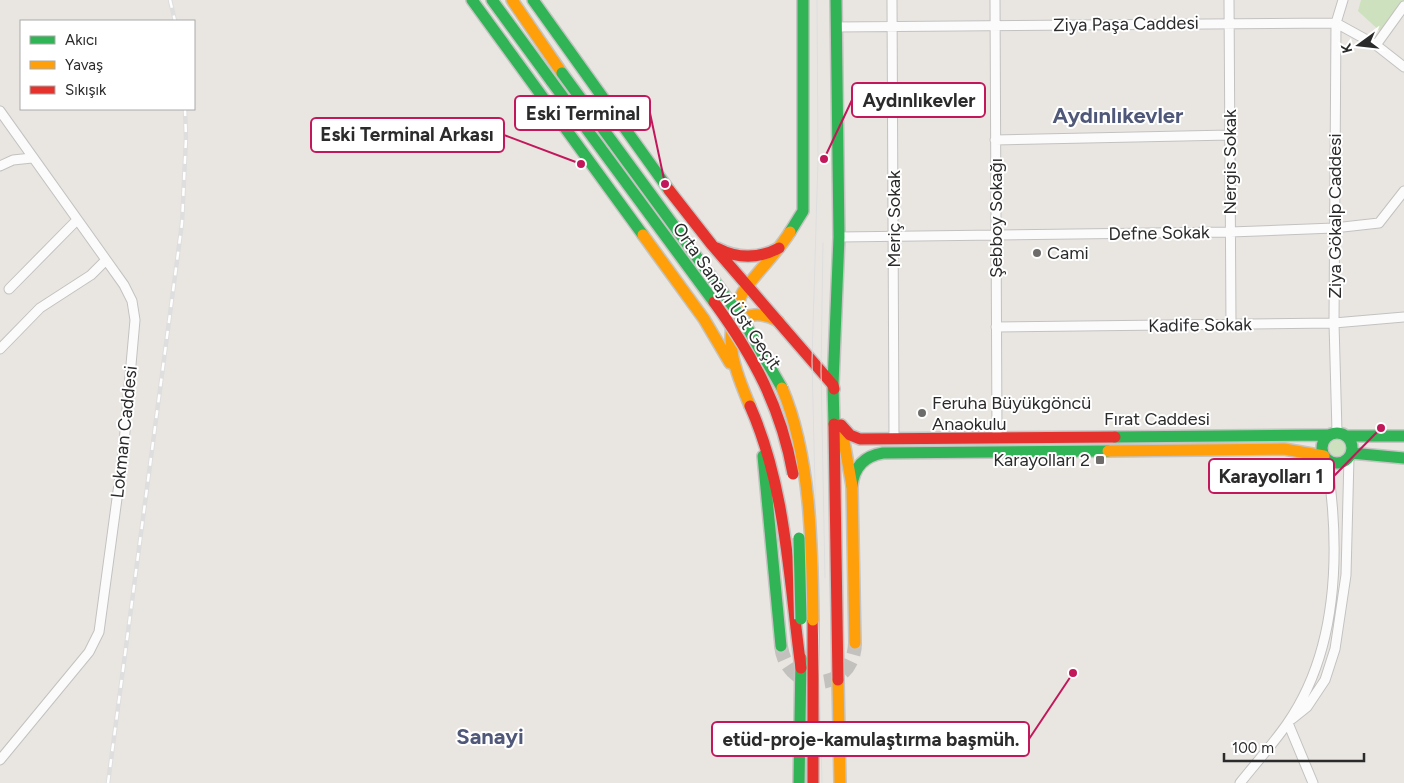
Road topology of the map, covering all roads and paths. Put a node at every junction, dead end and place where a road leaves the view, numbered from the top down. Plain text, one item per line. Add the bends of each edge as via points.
1 (472, 0) edge
2 (512, 0) edge
3 (533, 0) edge
4 (803, 0) edge
5 (836, 0) edge
6 (892, 0) edge
7 (994, 0) edge
8 (1229, 0) edge
9 (1343, 0) edge
10 (492, 2) edge
11 (1404, 6) edge
12 (1229, 23) junction
13 (1336, 24) junction
14 (892, 26) junction
15 (995, 26) junction
16 (836, 27) junction
17 (1376, 46) junction
18 (1404, 66) edge
19 (0, 111) edge
20 (1230, 135) junction
21 (996, 140) junction
22 (32, 158) junction
23 (0, 166) edge
24 (1404, 191) edge
25 (77, 220) junction
26 (1334, 228) junction
27 (1230, 232) junction
28 (996, 235) junction
29 (838, 237) junction
30 (894, 237) junction
31 (712, 245) junction
32 (781, 247) junction
33 (106, 260) junction
34 (729, 264) junction
35 (747, 285) junction
36 (9, 289) dead end
37 (687, 296) junction
38 (1404, 317) edge
39 (1334, 323) junction
40 (780, 324) junction
41 (1231, 324) junction
42 (996, 327) junction
43 (730, 330) junction
44 (0, 349) edge
45 (735, 371) junction
46 (833, 386) junction
47 (841, 424) junction
48 (762, 433) junction
49 (1337, 434) junction
50 (997, 436) junction
51 (1404, 436) edge
52 (894, 438) junction
53 (1350, 455) junction
54 (1326, 458) junction
55 (1404, 458) edge
56 (852, 486) junction
57 (807, 620) junction
58 (855, 642) tunnel mouth
59 (781, 646) tunnel mouth
60 (801, 668) junction
61 (1288, 723) junction
62 (0, 760) edge
63 (799, 783) edge
64 (813, 783) edge
65 (840, 783) edge
66 (1240, 783) edge
67 (1314, 783) edge

1 - 37 main road
2 - 57 main road, Orta Sanayi Üst Geçit, bridge via 743,320 779,381 793,414 801,446 812,567
3 - 31 main road via 646,160
4 - 32 main road via 803,211
5 - 16 main road
6 - 14 street, Meriç Sokak
7 - 15 street, Şebboy Sokağı
8 - 12 street, Nergis Sokak
9 - 13 street, Ziya Gökalp Caddesi
10 - 57 main road, Orta Sanayi Üst Geçit, bridge via 748,352 772,393 784,426 793,469
11 - 17 street
12 - 13 street, Ziya Paşa Caddesi
12 - 15 street, Ziya Paşa Caddesi
12 - 20 street, Nergis Sokak
13 - 17 street, Ziya Paşa Caddesi
13 - 26 street, Ziya Gökalp Caddesi
14 - 15 street, Ziya Paşa Caddesi
14 - 16 street, Ziya Paşa Caddesi
14 - 30 street, Meriç Sokak
15 - 21 street, Şebboy Sokağı
16 - 29 main road
17 - 18 street, Ziya Paşa Caddesi
19 - 22 street, Lokman Caddesi
20 - 21 street
20 - 27 street, Nergis Sokak
21 - 28 street, Şebboy Sokağı
22 - 23 street via 12,160
22 - 25 street, Lokman Caddesi
24 - 26 street, Defne Sokak via 1379,223
25 - 33 street, Lokman Caddesi
25 - 36 street
26 - 27 street, Defne Sokak
26 - 39 street, Ziya Gökalp Caddesi
27 - 28 street, Defne Sokak
27 - 41 street, Nergis Sokak
28 - 30 street, Defne Sokak
28 - 42 street, Şebboy Sokağı
29 - 30 street, Defne Sokak
29 - 46 main road
30 - 52 street, Meriç Sokak
31 - 32 main road via 743,257 759,256
31 - 34 main road
32 - 35 main road
33 - 44 street via 35,313
33 - 62 street, Lokman Caddesi via 128,292 135,320 123,454 99,632 89,652
34 - 35 main road
34 - 37 main road via 735,287 732,296 722,304 698,304
35 - 40 main road
35 - 43 main road via 735,308
37 - 45 main road
38 - 39 street, Kadife Sokak
39 - 41 street, Kadife Sokak
39 - 49 street, Ziya Gökalp Caddesi
40 - 43 main road via 764,314 751,314
40 - 46 main road
41 - 42 street, Kadife Sokak
42 - 50 street, Şebboy Sokağı
43 - 45 main road
45 - 48 main road
46 - 47 main road
46 - 65 main road
47 - 52 main road, Fırat Caddesi via 850,435 860,439
47 - 56 main road
48 - 59 main road
48 - 60 main road via 778,499
49 - 50 main road, Fırat Caddesi
49 - 51 main road, Fırat Caddesi
49 - 53 main road via 1351,443
49 - 54 main road via 1321,447
50 - 52 main road, Fırat Caddesi
53 - 54 main road via 1341,462
53 - 55 main road
53 - 61 street via 1346,575 1335,649 1325,680 1307,707
54 - 56 main road, Fırat Caddesi via 1284,449 883,453 867,457 859,465 853,474
54 - 61 street via 1333,499 1335,572 1323,641 1312,677
56 - 58 main road
57 - 60 main road
57 - 64 main road
60 - 63 main road
61 - 66 street
61 - 67 street

